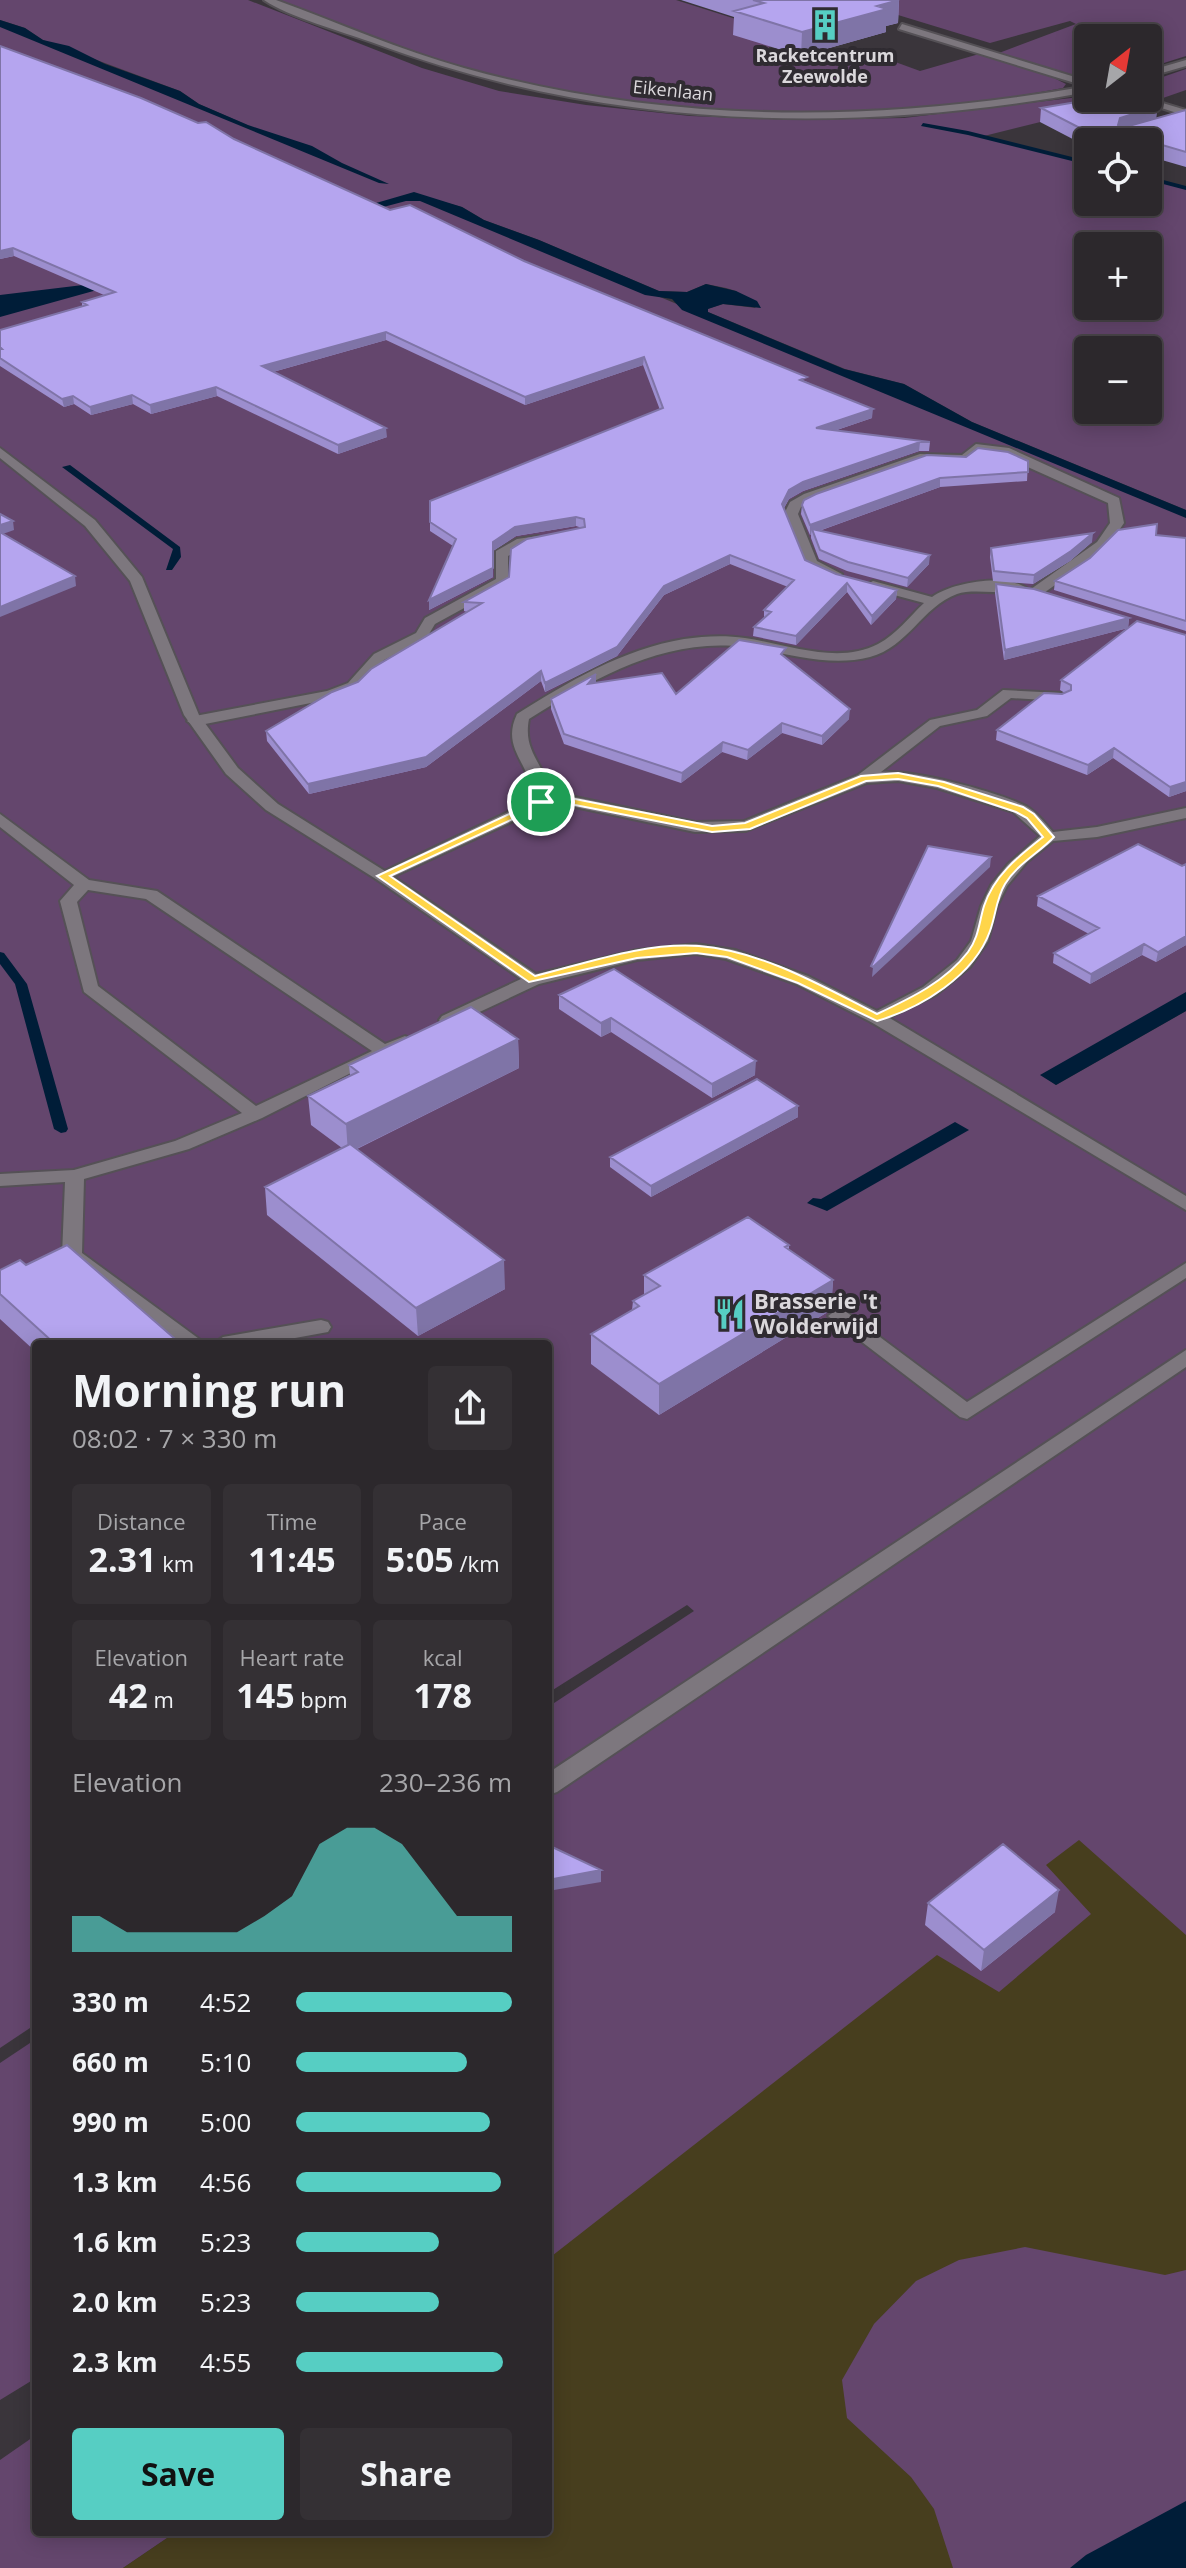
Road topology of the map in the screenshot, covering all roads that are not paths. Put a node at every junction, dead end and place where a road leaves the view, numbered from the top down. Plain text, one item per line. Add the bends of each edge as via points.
1 (268, 0) edge
2 (902, 27) dead end
3 (1186, 63) edge
4 (1162, 70) edge
5 (1074, 82) edge
6 (1074, 89) edge
7 (1172, 100) dead end
8 (1162, 103) edge
9 (1162, 106) edge
10 (1186, 115) edge
11 (1173, 121) edge
12 (0, 452) edge
13 (549, 537) edge
14 (935, 602) junction
15 (1061, 697) edge
16 (195, 721) junction
17 (864, 778) junction
18 (541, 802) junction
19 (1186, 813) edge
20 (0, 819) edge
21 (1049, 837) junction
22 (382, 876) junction
23 (84, 884) junction
24 (533, 980) junction
25 (877, 1018) junction
26 (384, 1051) junction
27 (255, 1114) junction
28 (75, 1176) junction
29 (0, 1180) edge
30 (1186, 1204) edge
31 (1186, 1269) edge
32 (838, 1316) dead end
33 (321, 1327) dead end
34 (190, 1340) edge
35 (246, 1340) edge
36 (1186, 1357) edge
37 (552, 1782) edge

1 - 6 street, Eikenlaan via 460,69 533,87 679,109 772,115 914,114 995,106
2 - 5 street
3 - 4 street
7 - 8 street
9 - 10 street
10 - 11 street
12 - 16 street via 90,523 137,580
13 - 16 street via 522,542 501,554 503,581 430,621 421,636 379,657 353,686 331,695
14 - 14 street via 951,591 980,587 1043,594 1102,545 1117,523 1114,501 1004,451 976,448 965,459 925,457 795,505 791,514 811,563 841,577
14 - 18 street via 898,641 869,653 845,657 698,640 655,649 558,694 522,717 516,740 540,779
15 - 17 street via 1008,693 982,713 935,723
16 - 22 street via 232,771 272,807
17 - 18 street via 746,826 712,829 570,801
17 - 21 street via 898,776 977,795 1019,809
18 - 22 street
19 - 21 street
20 - 23 street
21 - 25 street via 1001,882 985,930 951,977
22 - 24 street
23 - 26 street via 151,895
23 - 27 street via 68,901 90,988
24 - 25 street via 637,955 696,949 729,954 802,980
24 - 26 street
25 - 30 street
26 - 27 street
27 - 28 street via 182,1145
28 - 29 street
28 - 34 street via 72,1255
31 - 32 street via 967,1412
33 - 35 street
36 - 37 street

